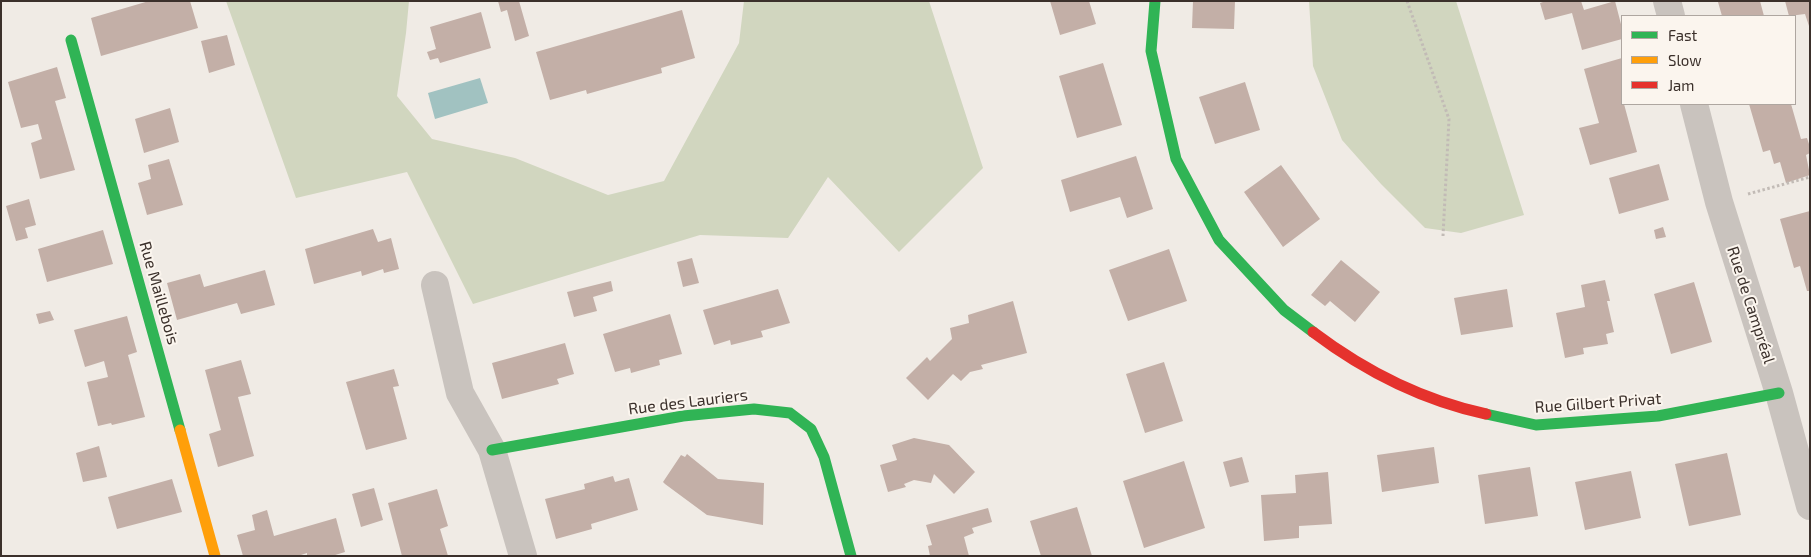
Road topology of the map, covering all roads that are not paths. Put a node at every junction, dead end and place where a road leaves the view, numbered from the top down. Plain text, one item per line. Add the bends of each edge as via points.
1 (1155, 1) edge
2 (1668, 1) edge
3 (1671, 15) edge
4 (71, 40) dead end
5 (1694, 105) edge
6 (435, 285) dead end
7 (1779, 393) junction
8 (1802, 449) edge
9 (492, 450) junction
10 (1810, 506) edge
11 (215, 556) edge
12 (523, 556) edge
13 (851, 556) edge

1 - 7 street, Rue Gilbert Privat via 1151,51 1176,159 1219,240 1284,310 1344,355 1396,384 1459,408 1536,425 1658,416
2 - 3 street
4 - 11 street, Rue Maillebois
5 - 7 street, Rue de Campréal via 1719,202
6 - 9 street via 460,392
7 - 8 street, Rue de Campréal
8 - 10 street, Rue de Campréal
9 - 12 street
9 - 13 street, Rue des Lauriers via 683,416 754,409 790,413 811,429 824,456

